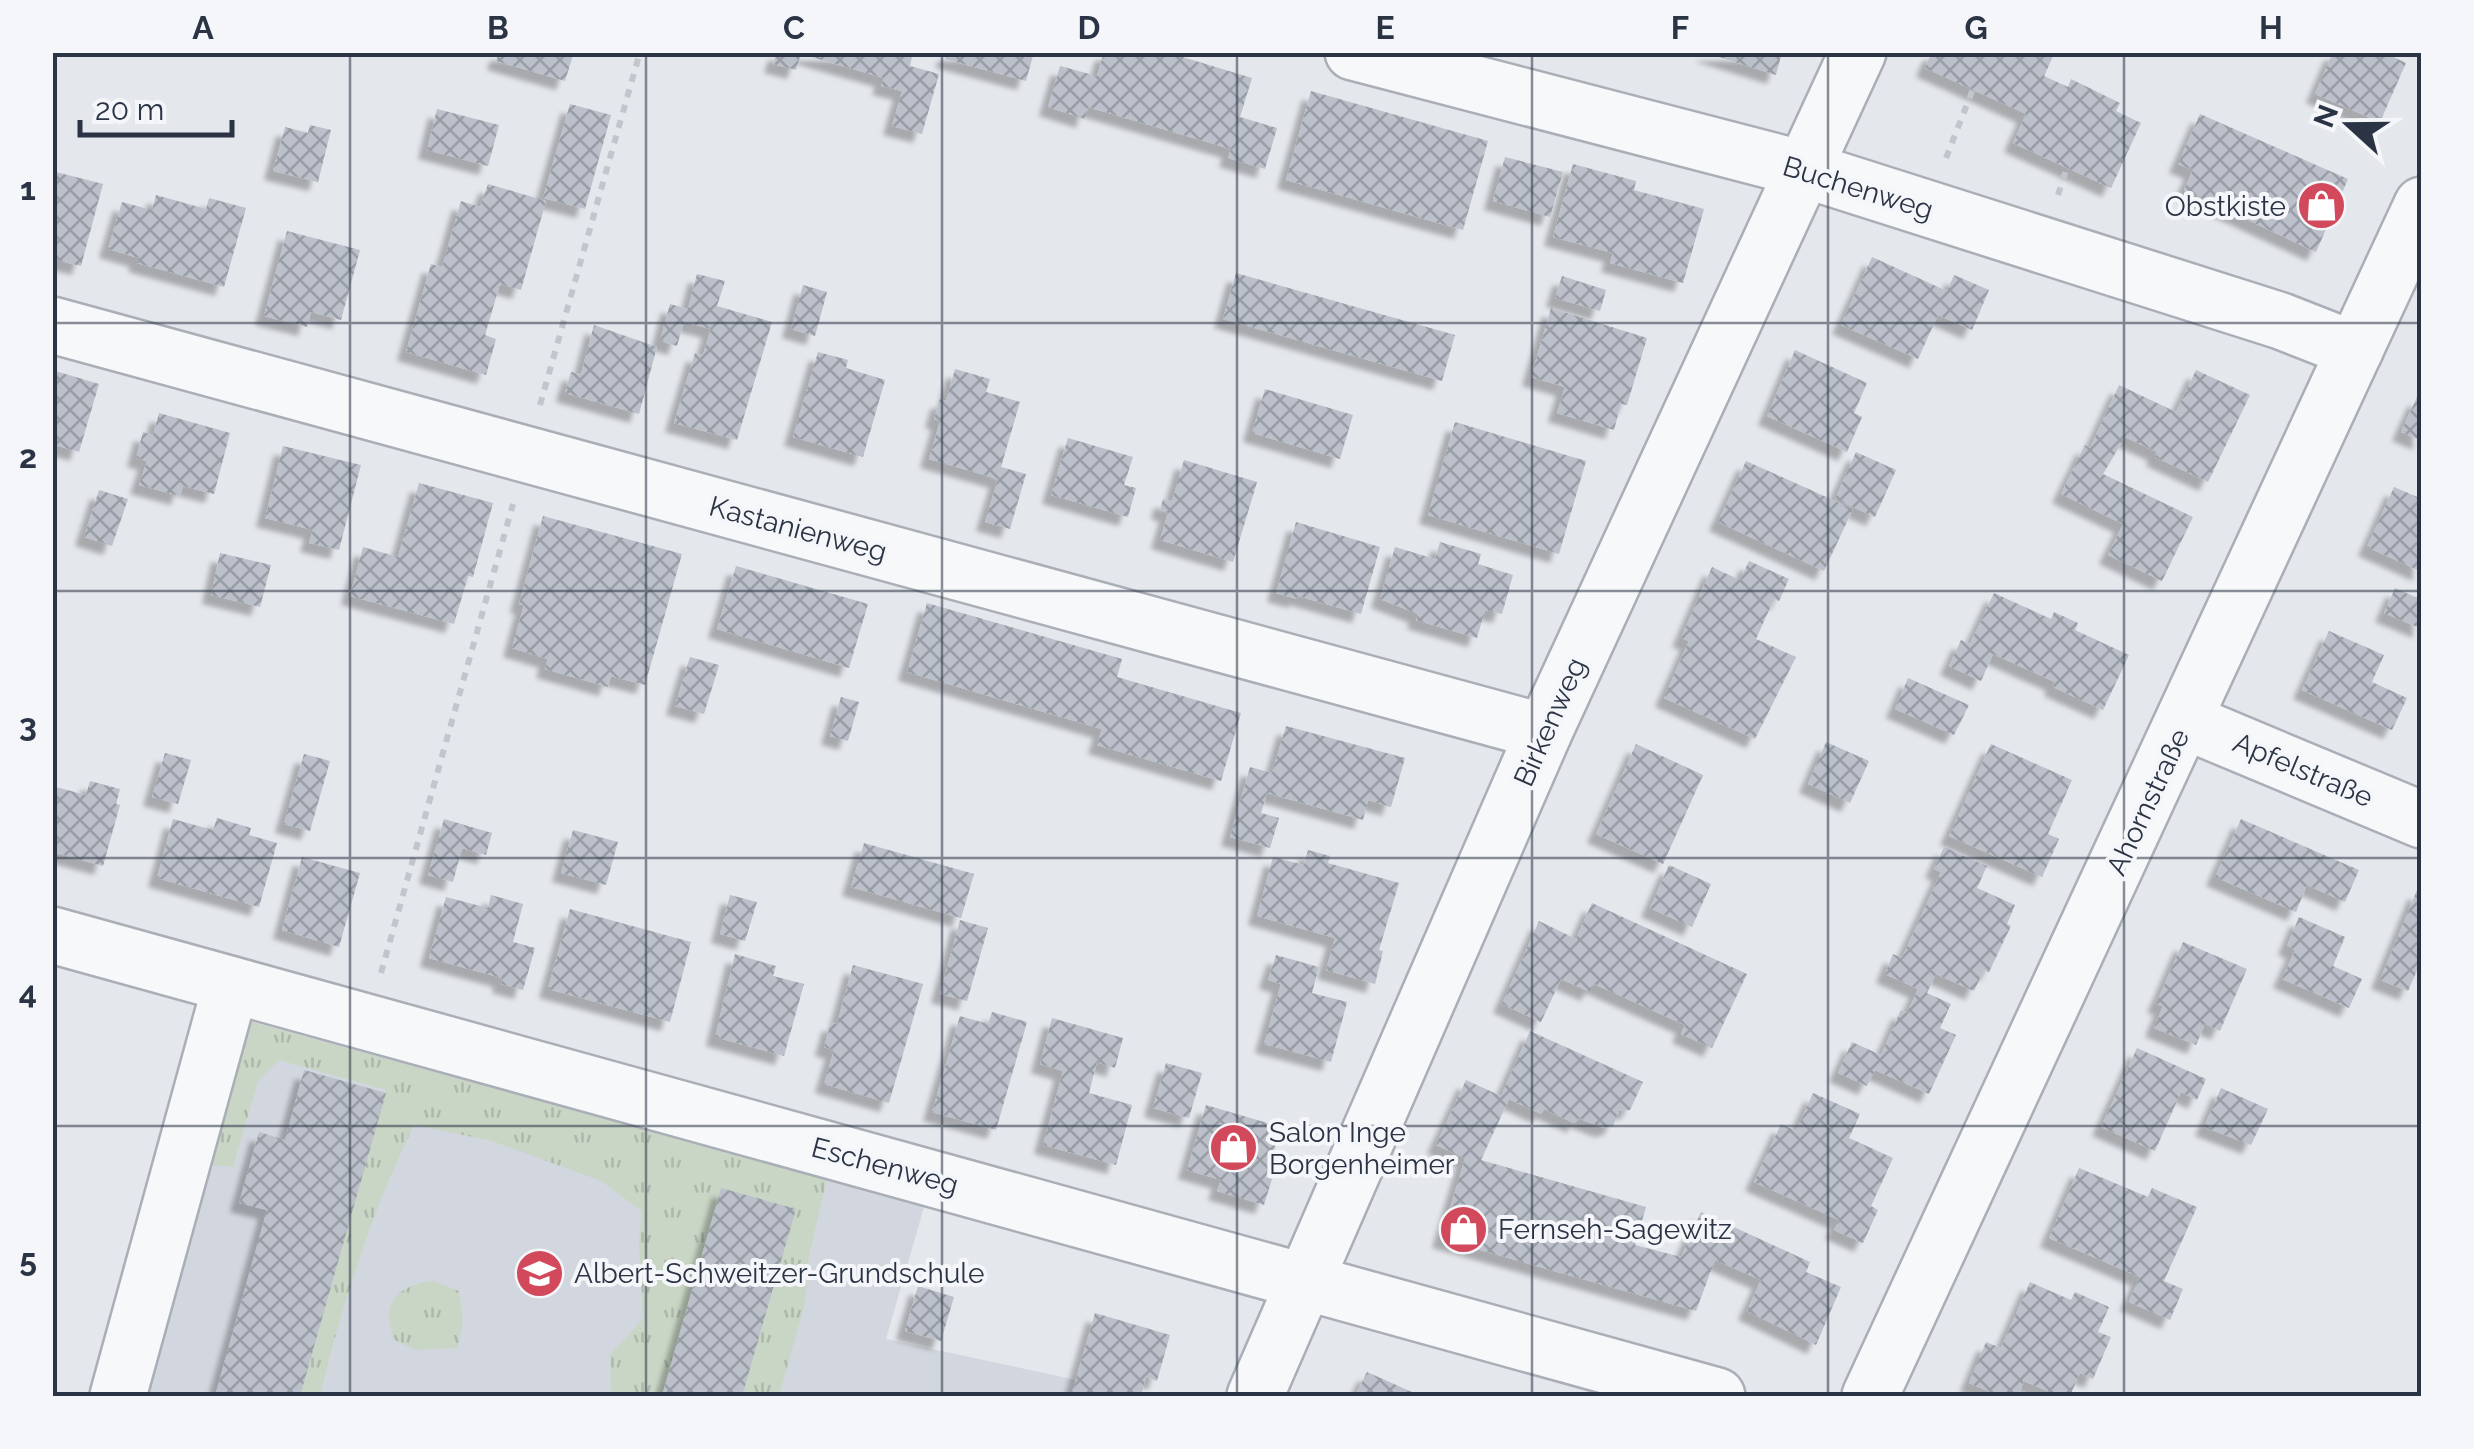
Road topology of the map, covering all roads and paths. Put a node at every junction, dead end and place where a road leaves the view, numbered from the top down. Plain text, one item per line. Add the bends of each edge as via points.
1 (640, 52) edge
2 (1353, 52) edge
3 (1858, 52) edge
4 (1972, 89) dead end
5 (1803, 169) junction
6 (2422, 205) edge
7 (1926, 208) junction
8 (52, 325) edge
9 (2355, 350) junction
10 (526, 454) junction
11 (2185, 721) junction
12 (1544, 732) junction
13 (2422, 820) edge
14 (52, 935) edge
15 (231, 985) junction
16 (367, 1023) junction
17 (1303, 1282) junction
18 (118, 1396) edge
19 (1255, 1396) edge
20 (1717, 1396) edge
21 (1870, 1396) edge

1 - 10 path
2 - 5 street, Buchenweg
3 - 5 street, Birkenweg
4 - 7 path
5 - 7 street, Buchenweg
5 - 12 street, Birkenweg
6 - 9 street, Ahornstraße
7 - 9 street, Buchenweg
8 - 10 street, Kastanienweg
9 - 11 street, Ahornstraße
10 - 12 street, Kastanienweg
10 - 16 path
11 - 13 street, Apfelstraße
11 - 21 street, Ahornstraße
12 - 17 street, Birkenweg
14 - 15 street, Eschenweg
15 - 16 street, Eschenweg
15 - 18 street
16 - 17 street, Eschenweg
17 - 19 street, Birkenweg
17 - 20 street, Eschenweg

